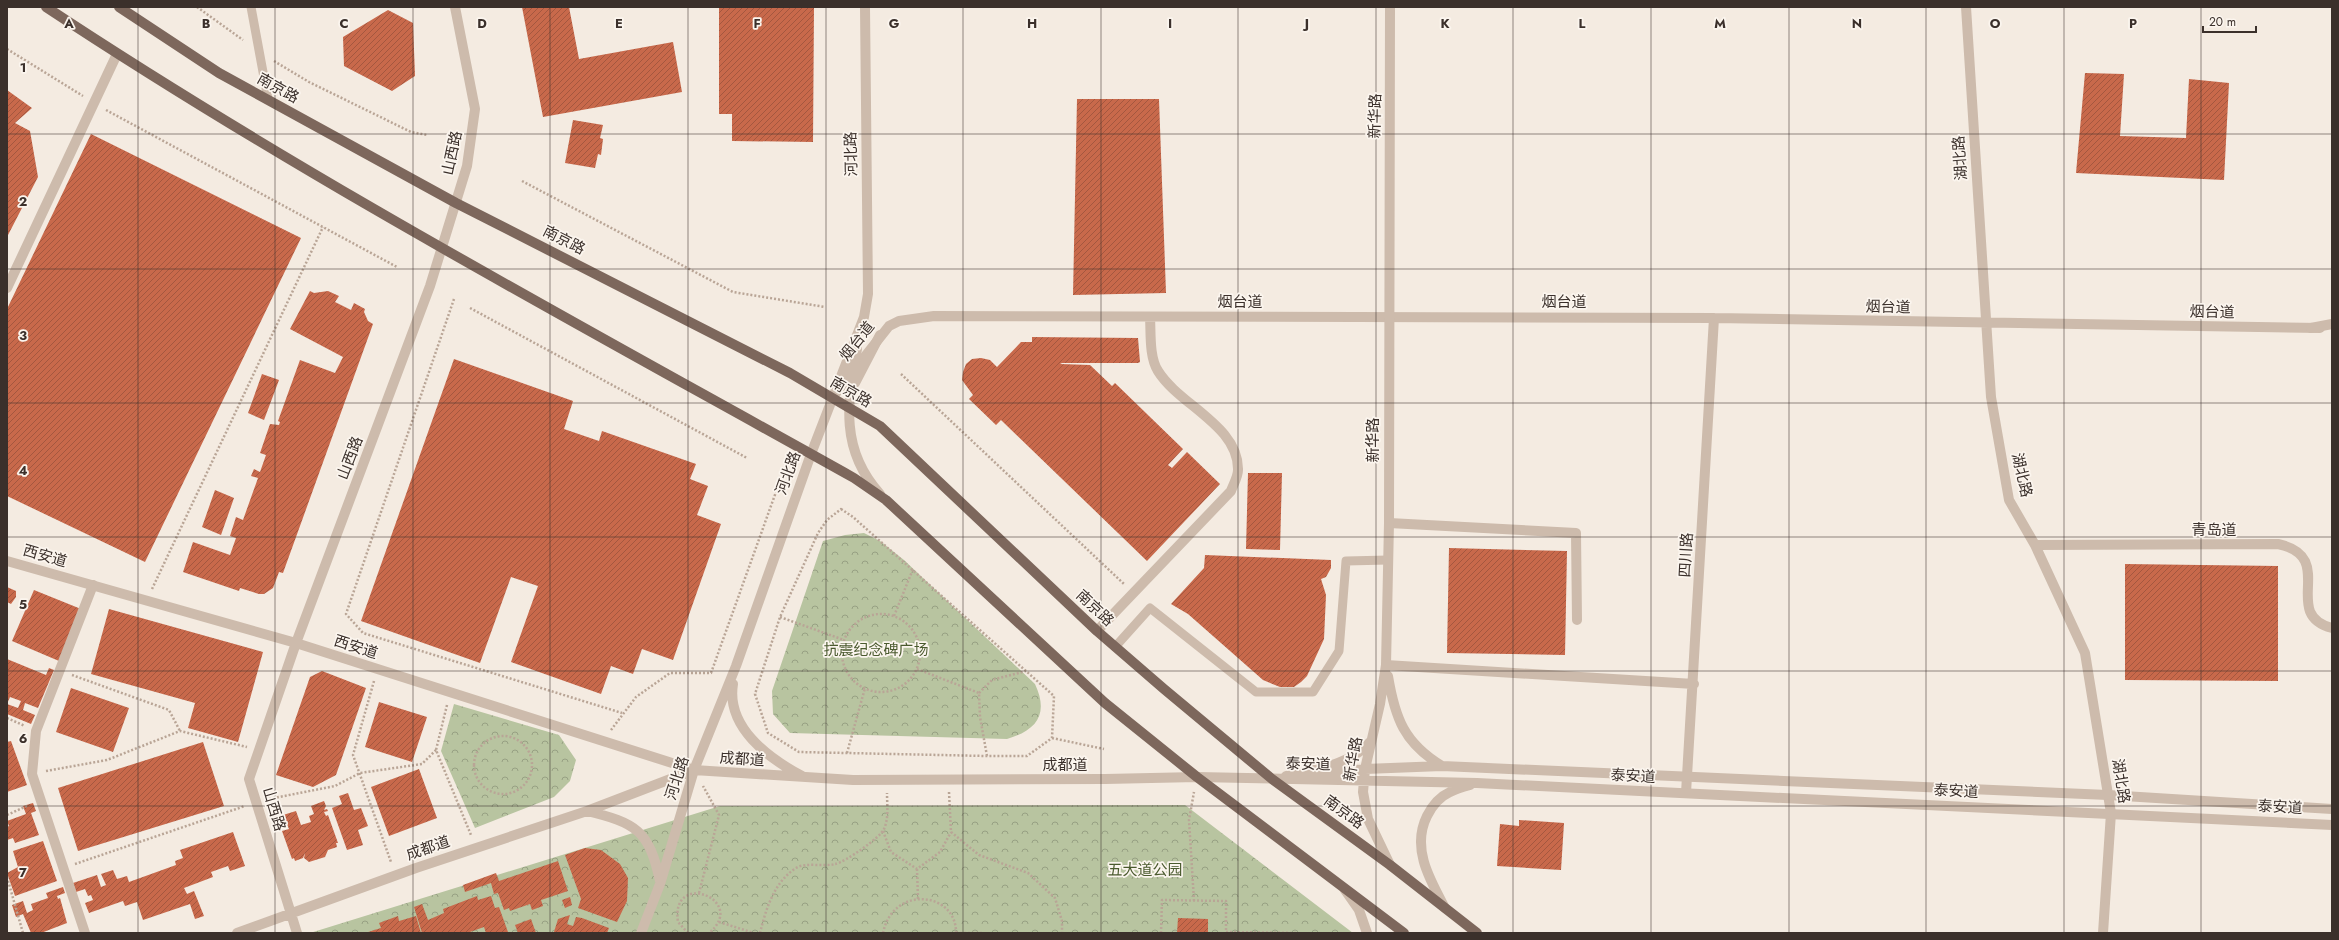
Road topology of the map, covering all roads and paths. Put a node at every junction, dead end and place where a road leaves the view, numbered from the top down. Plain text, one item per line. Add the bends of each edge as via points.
1 (46, 7) edge
2 (119, 7) edge
3 (196, 7) edge
4 (251, 7) edge
5 (455, 7) edge
6 (865, 7) edge
7 (1390, 7) edge
8 (1966, 7) edge
9 (7, 49) edge
10 (259, 51) junction
11 (117, 54) junction
12 (268, 99) junction
13 (94, 104) junction
14 (427, 135) dead end
15 (522, 181) dead end
16 (456, 203) junction
17 (323, 227) junction
18 (442, 248) junction
19 (397, 267) dead end
20 (7, 288) edge
21 (454, 299) dead end
22 (825, 307) dead end
23 (470, 308) dead end
24 (1150, 317) junction
25 (1388, 317) junction
26 (1714, 318) junction
27 (1986, 324) junction
28 (2332, 324) edge
29 (862, 326) junction
30 (2311, 328) junction
31 (2332, 328) edge
32 (880, 335) junction
33 (853, 370) junction
34 (901, 374) dead end
35 (832, 399) junction
36 (848, 408) junction
37 (811, 454) junction
38 (747, 458) dead end
39 (781, 478) dead end
40 (886, 500) junction
41 (1389, 523) junction
42 (2035, 545) junction
43 (1388, 560) junction
44 (7, 561) edge
45 (912, 569) junction
46 (93, 585) junction
47 (1132, 592) junction
48 (146, 600) junction
49 (894, 616) junction
50 (780, 617) junction
51 (1577, 620) dead end
52 (2332, 628) edge
53 (1096, 631) junction
54 (844, 640) junction
55 (296, 643) junction
56 (1115, 647) junction
57 (1386, 664) junction
58 (736, 666) junction
59 (917, 668) junction
60 (378, 669) junction
61 (60, 670) junction
62 (1026, 671) junction
63 (1694, 684) junction
64 (865, 688) junction
65 (450, 693) junction
66 (979, 693) junction
67 (622, 714) junction
68 (7, 718) edge
69 (36, 731) junction
70 (180, 731) junction
71 (1052, 738) junction
72 (606, 742) junction
73 (1370, 742) junction
74 (1104, 749) dead end
75 (259, 750) junction
76 (847, 753) junction
77 (987, 756) junction
78 (1442, 766) junction
79 (532, 768) joint
80 (1365, 769) junction
81 (694, 770) junction
82 (32, 774) junction
83 (1197, 776) junction
84 (1687, 777) junction
85 (806, 778) junction
86 (1272, 779) junction
87 (887, 780) junction
88 (948, 780) junction
89 (1363, 780) junction
90 (1477, 783) junction
91 (1686, 794) junction
92 (2108, 796) junction
93 (40, 799) junction
94 (2332, 809) edge
95 (587, 810) junction
96 (2111, 813) junction
97 (7, 815) edge
98 (2332, 824) edge
99 (883, 831) junction
100 (951, 832) junction
101 (476, 848) junction
102 (1390, 864) junction
103 (917, 869) junction
104 (396, 875) junction
105 (7, 877) edge
106 (660, 884) junction
107 (1344, 888) junction
108 (700, 893) junction
109 (918, 899) junction
110 (1194, 901) junction
111 (1446, 910) junction
112 (291, 912) junction
113 (719, 922) junction
114 (1226, 932) edge
115 (23, 933) edge
116 (85, 933) edge
117 (237, 933) edge
118 (297, 933) edge
119 (641, 933) edge
120 (688, 933) edge
121 (709, 933) edge
122 (754, 933) edge
123 (760, 933) edge
124 (883, 933) edge
125 (956, 933) edge
126 (982, 933) edge
127 (1062, 933) edge
128 (1162, 933) edge
129 (1298, 933) edge
130 (1367, 933) edge
131 (1404, 933) edge
132 (1477, 933) edge
133 (2103, 933) edge

1 - 11 main road
2 - 12 main road, 南京路 via 219,73
3 - 10 path
4 - 10 lane
5 - 16 street, 山西路 via 475,109 471,149
6 - 29 street, 河北路 via 868,294
7 - 25 street, 新华路
8 - 27 street, 湖北路
9 - 13 path
10 - 12 lane
10 - 14 path via 310,82 411,132
11 - 13 street
11 - 18 main road
12 - 16 main road, 南京路
13 - 17 path
13 - 20 street
15 - 22 path via 733,292
16 - 18 street, 山西路
16 - 35 main road, 南京路 via 783,370
17 - 19 path
17 - 48 path
18 - 37 main road
18 - 55 street, 山西路
21 - 67 path via 346,614 363,633
23 - 38 path
24 - 25 street, 烟台道
24 - 32 street, 烟台道 via 934,316 899,321
24 - 47 street via 1156,370 1165,382 1226,435 1236,454 1238,472 1231,490
25 - 26 street, 烟台道
25 - 41 street, 新华路
26 - 27 street, 烟台道
26 - 63 street, 四川路
27 - 30 street, 烟台道
27 - 42 street, 湖北路 via 1990,397 2009,500
28 - 30 street
29 - 33 street
29 - 35 street, 河北路
30 - 31 street, 烟台道
32 - 33 street, 烟台道
32 - 36 street via 858,376
33 - 35 street, 烟台道
33 - 36 street
34 - 47 path
35 - 36 main road, 南京路
35 - 37 street, 河北路
36 - 40 street via 853,445 860,467
36 - 53 main road, 南京路 via 880,426
37 - 40 main road via 854,478
37 - 58 street, 河北路
39 - 67 path via 711,673 670,673 636,697
40 - 83 main road via 1105,703
41 - 43 street, 新华路
41 - 51 street via 1576,533
42 - 52 street, 青岛道 via 2278,544 2292,547 2307,563 2310,615 2316,622
42 - 92 street, 湖北路 via 2085,653
43 - 56 lane via 1346,561 1339,651 1312,692 1256,692 1150,608
43 - 57 street, 新华路
44 - 46 street, 西安道
45 - 49 path
45 - 50 path via 841,509 827,520 818,533
45 - 62 path
46 - 48 street, 西安道
46 - 61 street
47 - 53 street
48 - 55 street, 西安道
49 - 54 path via 878,613 866,616 855,623
49 - 59 path via 913,630 919,642
50 - 54 path
50 - 76 path via 755,694 768,733 799,752
53 - 56 main road, 南京路
54 - 64 path via 842,657 845,669 852,679
55 - 60 street, 西安道
55 - 75 street, 山西路
56 - 86 main road, 南京路
57 - 63 street
57 - 73 street, 新华路 via 1380,704
57 - 78 street via 1392,698 1404,731 1425,756
58 - 81 street, 河北路
58 - 85 street via 731,697 734,711 741,724 768,754 783,766
59 - 64 path via 910,680 899,688 874,691
59 - 66 path
60 - 65 street, 西安道
60 - 104 path via 353,755
61 - 69 street
61 - 70 path via 169,710
62 - 66 path via 992,680
62 - 71 path via 1054,696
63 - 84 street, 四川路
64 - 76 path
65 - 72 street, 西安道
65 - 101 path via 436,750
66 - 77 path via 980,717
67 - 72 path via 612,727
68 - 69 path
69 - 82 street
70 - 75 path
70 - 82 path via 107,760
71 - 74 path
71 - 77 path via 1027,756
72 - 81 street, 西安道
73 - 80 street, 新华路
73 - 86 street via 1362,752 1351,758
75 - 112 street, 山西路 via 249,779
76 - 77 path
78 - 80 street, 泰安道
78 - 84 street, 泰安道
79 - 79 path via 527,749 512,737 493,738 479,749 476,758 477,776 489,789 497,793 520,788 530,777
80 - 86 street, 泰安道
80 - 89 street, 新华路
81 - 85 street, 成都道
81 - 95 street, 成都道
81 - 106 street, 河北路
81 - 108 path via 719,815
82 - 93 street
83 - 86 street, 成都道
83 - 88 street, 成都道
83 - 107 main road
83 - 110 path via 1189,820
84 - 91 street, 四川路
84 - 92 street, 泰安道
85 - 87 street, 成都道
86 - 89 street, 泰安道
86 - 102 main road, 南京路
87 - 88 street, 成都道
87 - 99 path via 887,817
88 - 100 path
89 - 90 street, 泰安道
89 - 102 street, 新华路 via 1363,801 1368,819
90 - 91 street, 泰安道
90 - 111 street via 1449,792 1437,800 1424,823 1421,848 1424,864
91 - 96 street, 泰安道
92 - 94 street, 泰安道
92 - 96 street, 湖北路
93 - 97 path
93 - 116 street
95 - 101 street, 成都道
95 - 106 street via 617,818 637,829 649,845
96 - 98 street, 泰安道
96 - 133 street, 湖北路
99 - 103 path via 891,852
99 - 123 path via 861,849 836,864 797,867 781,881 765,911
100 - 103 path via 940,852
100 - 127 path via 979,855 1028,873 1055,898 1062,921
101 - 104 street, 成都道
102 - 111 main road, 南京路
103 - 109 path
104 - 112 street, 成都道
105 - 115 path
106 - 119 street, 河北路
107 - 130 street via 1358,910
107 - 131 main road
108 - 113 path via 712,897 716,902 720,915
108 - 120 path via 687,896 678,907 678,922
109 - 124 path via 899,905 890,912
109 - 125 path via 933,901 944,908 952,918
110 - 114 path via 1226,901
110 - 128 path via 1162,900
111 - 132 main road, 南京路
112 - 117 street, 成都道
112 - 118 street, 山西路
113 - 121 path
113 - 122 path
114 - 129 path
125 - 126 path

